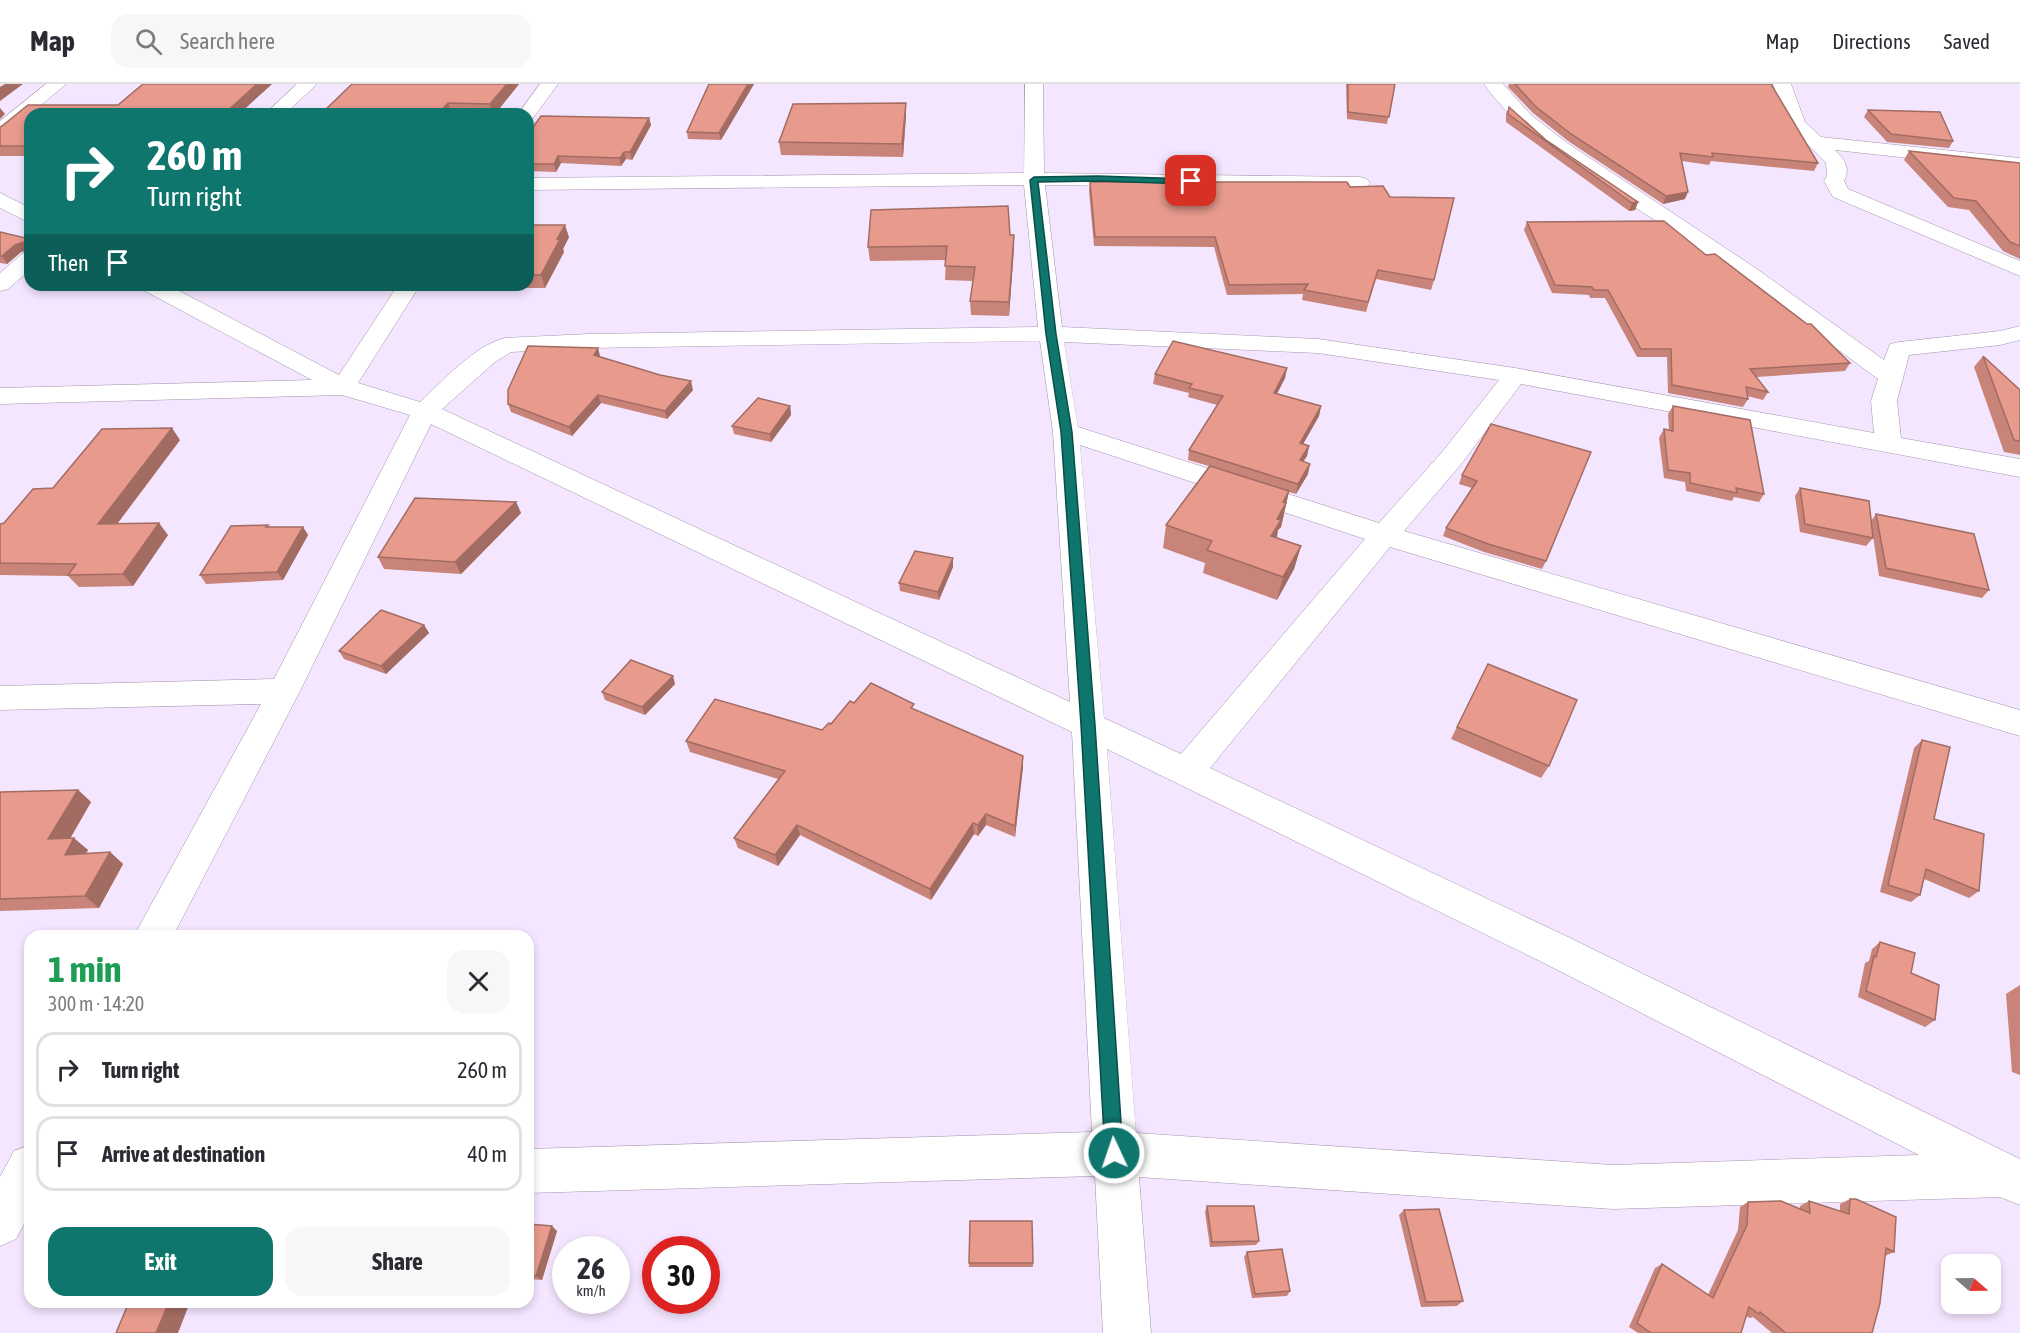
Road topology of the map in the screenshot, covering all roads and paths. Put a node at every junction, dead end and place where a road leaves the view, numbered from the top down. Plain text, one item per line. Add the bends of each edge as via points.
1 (57, 84) edge
2 (308, 84) edge
3 (549, 84) edge
4 (1034, 84) edge
5 (1493, 84) edge
6 (1782, 84) edge
7 (27, 108) edge
8 (281, 108) edge
9 (531, 108) edge
10 (24, 111) edge
11 (0, 130) edge
12 (1815, 142) junction
13 (2020, 164) edge
14 (1034, 180) junction
15 (1360, 183) dead end
16 (534, 184) edge
17 (0, 199) edge
18 (24, 213) edge
19 (24, 264) edge
20 (2020, 269) edge
21 (0, 284) edge
22 (163, 291) edge
23 (405, 291) edge
24 (2020, 333) edge
25 (1051, 334) junction
26 (1515, 375) junction
27 (1892, 377) junction
28 (343, 387) junction
29 (0, 396) edge
30 (425, 411) junction
31 (1066, 432) junction
32 (1888, 443) junction
33 (2020, 468) edge
34 (1384, 535) junction
35 (284, 691) junction
36 (0, 698) edge
37 (2020, 723) edge
38 (1088, 725) junction
39 (1187, 772) junction
40 (156, 930) edge
41 (1114, 1153) junction
42 (534, 1171) edge
43 (2012, 1179) edge
44 (1127, 1333) edge

1 - 7 street
2 - 8 street
3 - 9 street
4 - 14 street
5 - 27 street via 1524,119 1560,147
6 - 12 street via 1797,124
10 - 11 street
12 - 13 street
12 - 20 street via 1836,162 1834,181 1840,193
14 - 15 street
14 - 16 street
14 - 25 street
17 - 18 street
19 - 21 street
22 - 28 street
23 - 28 street
24 - 27 street via 1899,349
25 - 26 street via 1318,346
25 - 30 street via 514,343 486,357
25 - 31 street
26 - 32 street
26 - 34 street via 1462,447
27 - 32 street via 1884,401
28 - 29 street
28 - 30 street
30 - 35 street
30 - 38 street
31 - 34 street
31 - 38 street
32 - 33 street
34 - 37 street
34 - 39 street
35 - 36 street
35 - 40 street
38 - 39 street
38 - 41 street
39 - 43 street via 1552,948
41 - 42 street
41 - 43 street via 1613,1187
41 - 44 street

